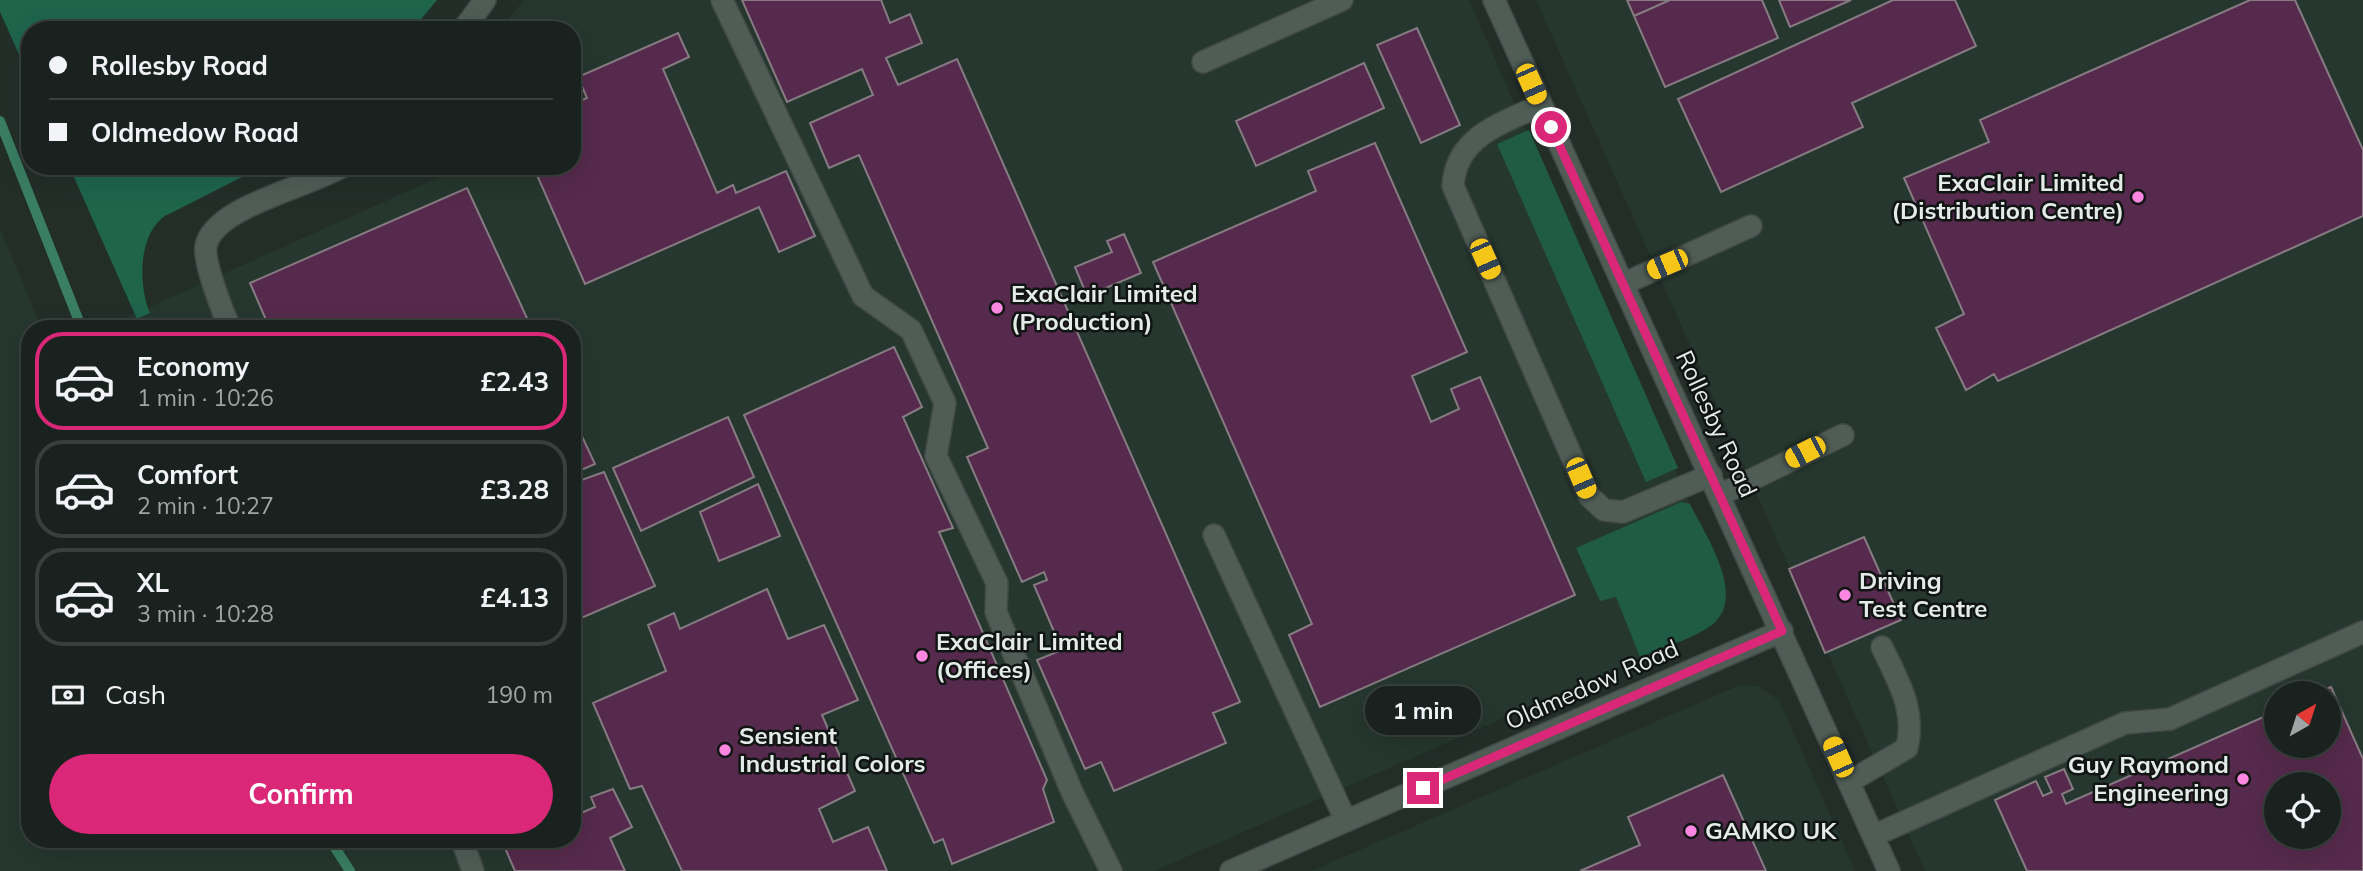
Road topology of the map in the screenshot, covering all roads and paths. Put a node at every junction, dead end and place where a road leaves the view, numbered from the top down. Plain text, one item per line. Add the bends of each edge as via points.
1 (485, 0) edge
2 (723, 0) edge
3 (1342, 0) edge
4 (1494, 0) edge
5 (470, 21) edge
6 (1203, 62) dead end
7 (1541, 105) junction
8 (328, 175) edge
9 (1751, 226) dead end
10 (1623, 284) junction
11 (226, 320) edge
12 (1843, 435) dead end
13 (1710, 475) junction
14 (1720, 495) junction
15 (1214, 535) dead end
16 (1782, 631) junction
17 (2363, 632) edge
18 (1882, 647) dead end
19 (1849, 782) junction
20 (1346, 821) junction
21 (1873, 836) junction
22 (465, 848) edge
23 (473, 871) edge
24 (1111, 871) edge
25 (1231, 871) edge
26 (1889, 871) edge

1 - 5 street
2 - 24 street via 863,296 911,330 945,403 936,456 997,583 996,612
3 - 6 street
4 - 7 street, Rollesby Road
7 - 10 street, Rollesby Road
7 - 13 street via 1490,129 1463,149 1454,166 1453,186 1589,496 1604,510 1623,512
8 - 11 street via 267,198 213,229 205,248
9 - 10 street
10 - 13 street, Rollesby Road
12 - 14 street
13 - 14 street, Rollesby Road
14 - 16 street, Rollesby Road
15 - 20 street
16 - 19 street, Rollesby Road
16 - 20 street, Oldmedow Road
17 - 21 street via 2171,719 2125,723
18 - 19 street via 1910,710 1907,748
19 - 21 street, Rollesby Road
20 - 25 street, Oldmedow Road
21 - 26 street, Rollesby Road
22 - 23 street

